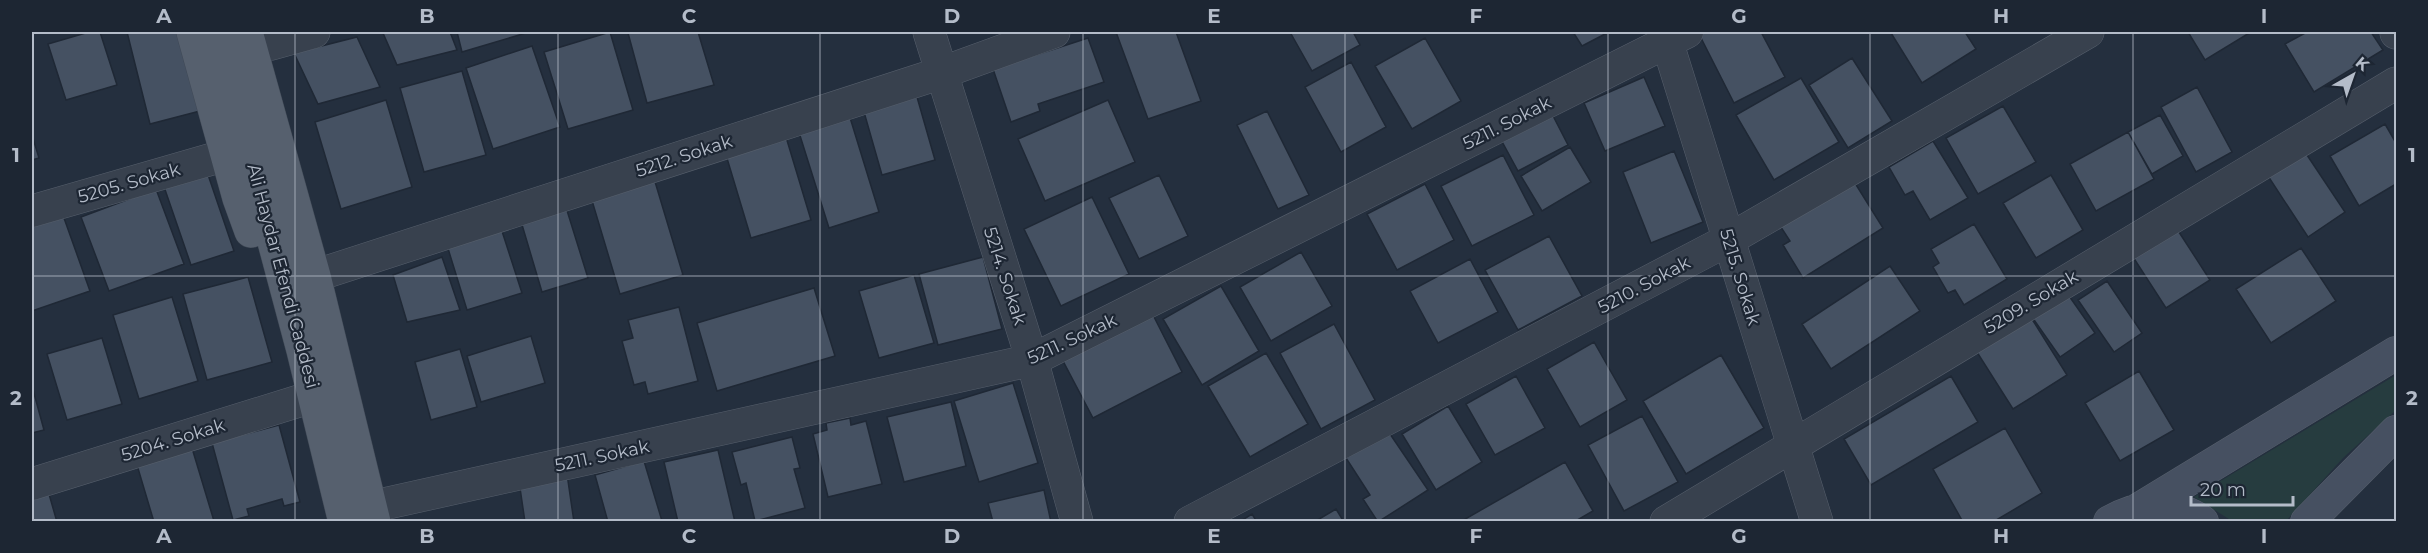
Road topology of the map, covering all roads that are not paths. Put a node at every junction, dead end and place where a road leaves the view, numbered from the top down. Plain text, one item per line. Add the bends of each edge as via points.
1 (193, 32) edge
2 (218, 32) edge
3 (314, 32) edge
4 (929, 32) edge
5 (1054, 32) edge
6 (2088, 32) edge
7 (1673, 35) edge
8 (262, 36) edge
9 (940, 73) junction
10 (2397, 83) edge
11 (226, 155) junction
12 (32, 211) edge
13 (1728, 240) junction
14 (314, 276) junction
15 (303, 350) junction
16 (2397, 353) edge
17 (1032, 360) junction
18 (315, 396) junction
19 (2397, 432) edge
20 (1792, 446) junction
21 (32, 484) edge
22 (2124, 516) edge
23 (363, 517) edge
24 (1077, 522) edge
25 (1190, 522) edge
26 (1666, 522) edge
27 (1817, 522) edge
28 (2202, 522) edge
29 (2307, 522) edge

1 - 11 main road
2 - 15 main road, Ali Haydar Efendi Caddesi
3 - 8 street
4 - 9 street, 5214. Sokak
5 - 9 street, 5212. Sokak
6 - 13 street, 5210. Sokak
7 - 13 street, 5215. Sokak
7 - 17 street, 5211. Sokak
8 - 14 main road, Ali Haydar Efendi Caddesi
9 - 14 street, 5212. Sokak
9 - 17 street, 5214. Sokak
10 - 20 street, 5209. Sokak
11 - 12 street, 5205. Sokak
11 - 15 main road via 257,247
13 - 20 street, 5215. Sokak
13 - 25 street, 5210. Sokak
14 - 23 main road, Ali Haydar Efendi Caddesi
15 - 18 main road, Ali Haydar Efendi Caddesi
16 - 22 main road
17 - 23 street, 5211. Sokak
17 - 24 street, 5214. Sokak
18 - 21 street, 5204. Sokak
18 - 23 main road, Ali Haydar Efendi Caddesi
19 - 29 main road
20 - 26 street, 5209. Sokak
20 - 27 street, 5215. Sokak
22 - 28 main road via 2168,508

